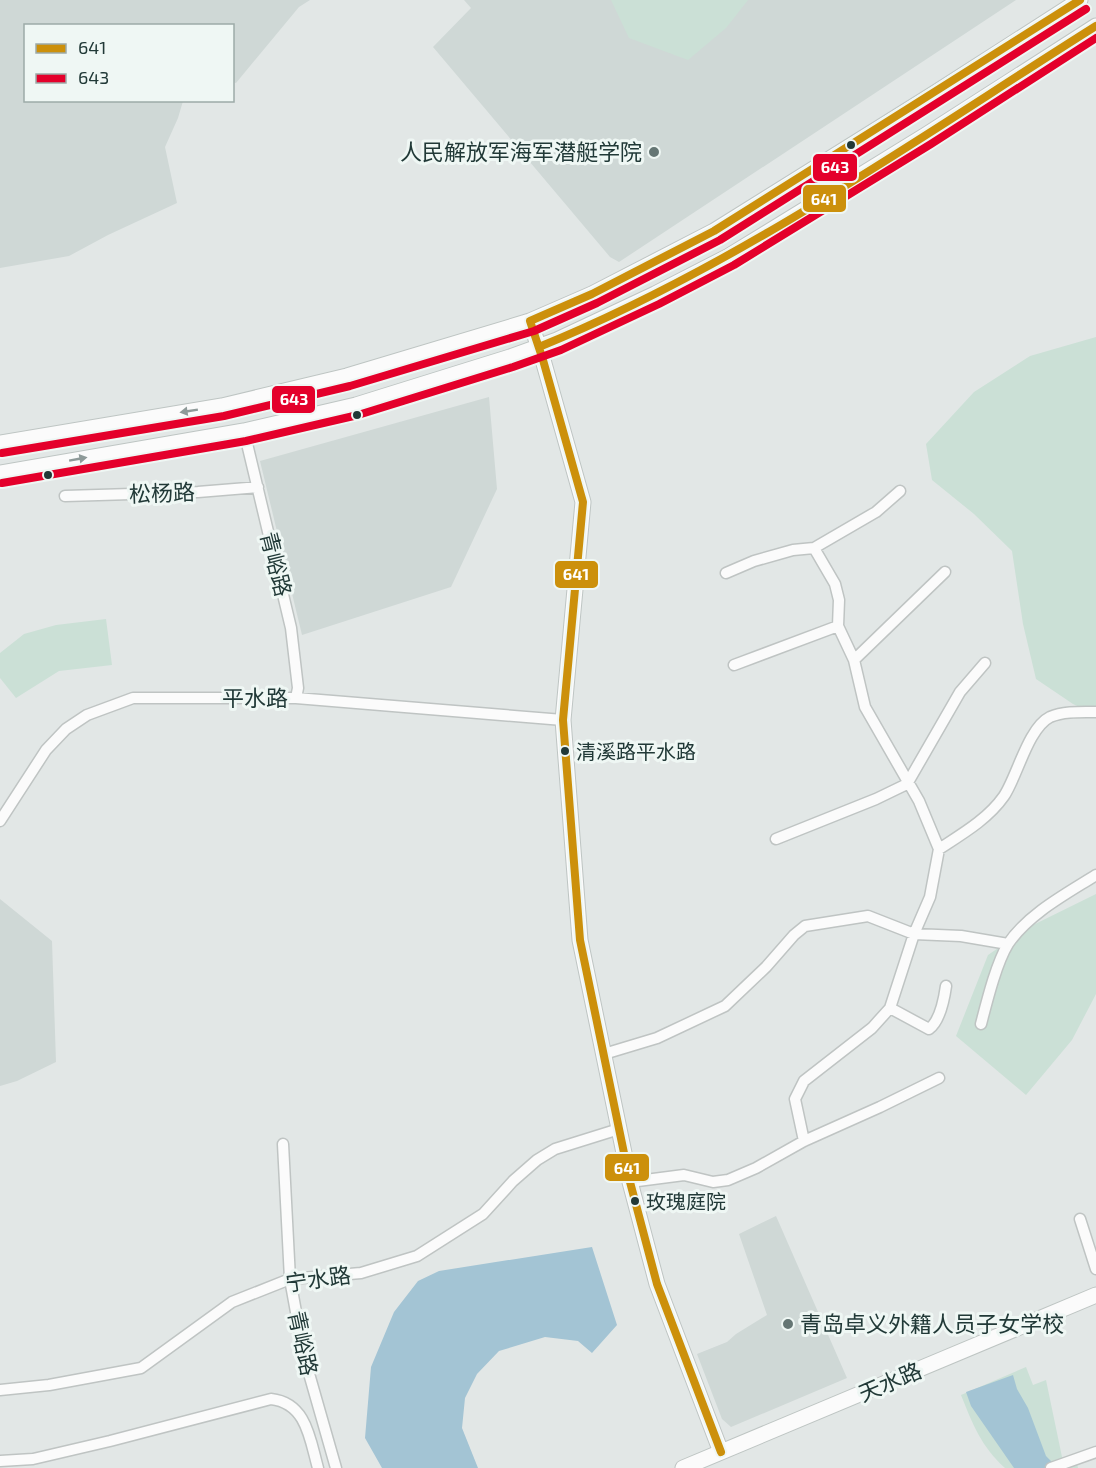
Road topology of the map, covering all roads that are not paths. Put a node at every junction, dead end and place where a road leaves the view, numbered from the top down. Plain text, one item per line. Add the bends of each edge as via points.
1 (1080, 0) edge
2 (1096, 26) edge
3 (530, 321) junction
4 (539, 347) junction
5 (244, 431) junction
6 (0, 443) edge
7 (0, 473) edge
8 (258, 487) junction
9 (900, 491) dead end
10 (65, 496) dead end
11 (814, 548) junction
12 (945, 572) dead end
13 (726, 573) dead end
14 (838, 626) junction
15 (854, 660) junction
16 (985, 663) dead end
17 (734, 665) dead end
18 (296, 698) junction
19 (1096, 712) edge
20 (563, 720) junction
21 (907, 784) junction
22 (0, 821) edge
23 (776, 839) dead end
24 (939, 849) junction
25 (1096, 875) edge
26 (914, 933) junction
27 (1008, 945) junction
28 (946, 986) dead end
29 (890, 1008) junction
30 (981, 1024) dead end
31 (604, 1054) junction
32 (939, 1078) dead end
33 (619, 1129) junction
34 (804, 1141) junction
35 (283, 1144) dead end
36 (630, 1182) junction
37 (1080, 1219) dead end
38 (1096, 1269) edge
39 (290, 1279) junction
40 (1096, 1296) edge
41 (0, 1390) edge
42 (721, 1452) junction
43 (1096, 1452) edge
44 (0, 1461) edge
45 (693, 1466) edge
46 (318, 1468) edge
47 (336, 1468) edge
48 (1051, 1468) edge

1 - 3 main road via 714,231
2 - 4 main road via 729,256
3 - 4 main road
3 -> 6 main road via 347,376 222,406
4 - 5 main road via 356,405
4 - 20 main road via 583,502
7 -> 5 main road
5 - 8 street, 青峪路
8 - 10 street, 松杨路
8 - 18 street, 青峪路 via 291,628
9 - 11 street via 876,512
11 - 13 street via 793,550
11 - 14 street via 836,584
12 - 15 street
14 - 15 street
14 - 17 street
15 - 21 street via 865,707
16 - 21 street via 960,692
18 - 20 street, 平水路
18 - 22 street, 平水路 via 133,698 87,715 46,750
19 - 24 street via 1066,713 1044,721 1004,796 979,822
20 - 31 main road via 580,940
21 - 23 street
21 - 24 street via 919,801
24 - 26 street via 930,897
25 - 27 street via 1036,914
26 - 27 street
26 - 29 street
26 - 31 street via 868,916 805,926 724,1006 657,1038
27 - 30 street
28 - 29 street via 929,1029
29 - 34 street via 872,1028 804,1081 795,1099
31 - 33 main road
32 - 34 street
33 - 36 main road
33 - 39 street, 宁水路 via 555,1149 537,1160 483,1214 417,1256 361,1273
34 - 36 street via 728,1180 713,1182 684,1175
35 - 39 street, 青峪路
36 - 42 main road via 657,1284
37 - 38 street
39 - 41 street, 宁水路 via 232,1302 141,1368 49,1386
39 - 47 street, 青峪路 via 304,1356
40 - 42 main road, 天水路
42 - 45 main road, 天水路
43 - 48 street
44 - 46 street via 33,1459 272,1399 281,1400 302,1415

